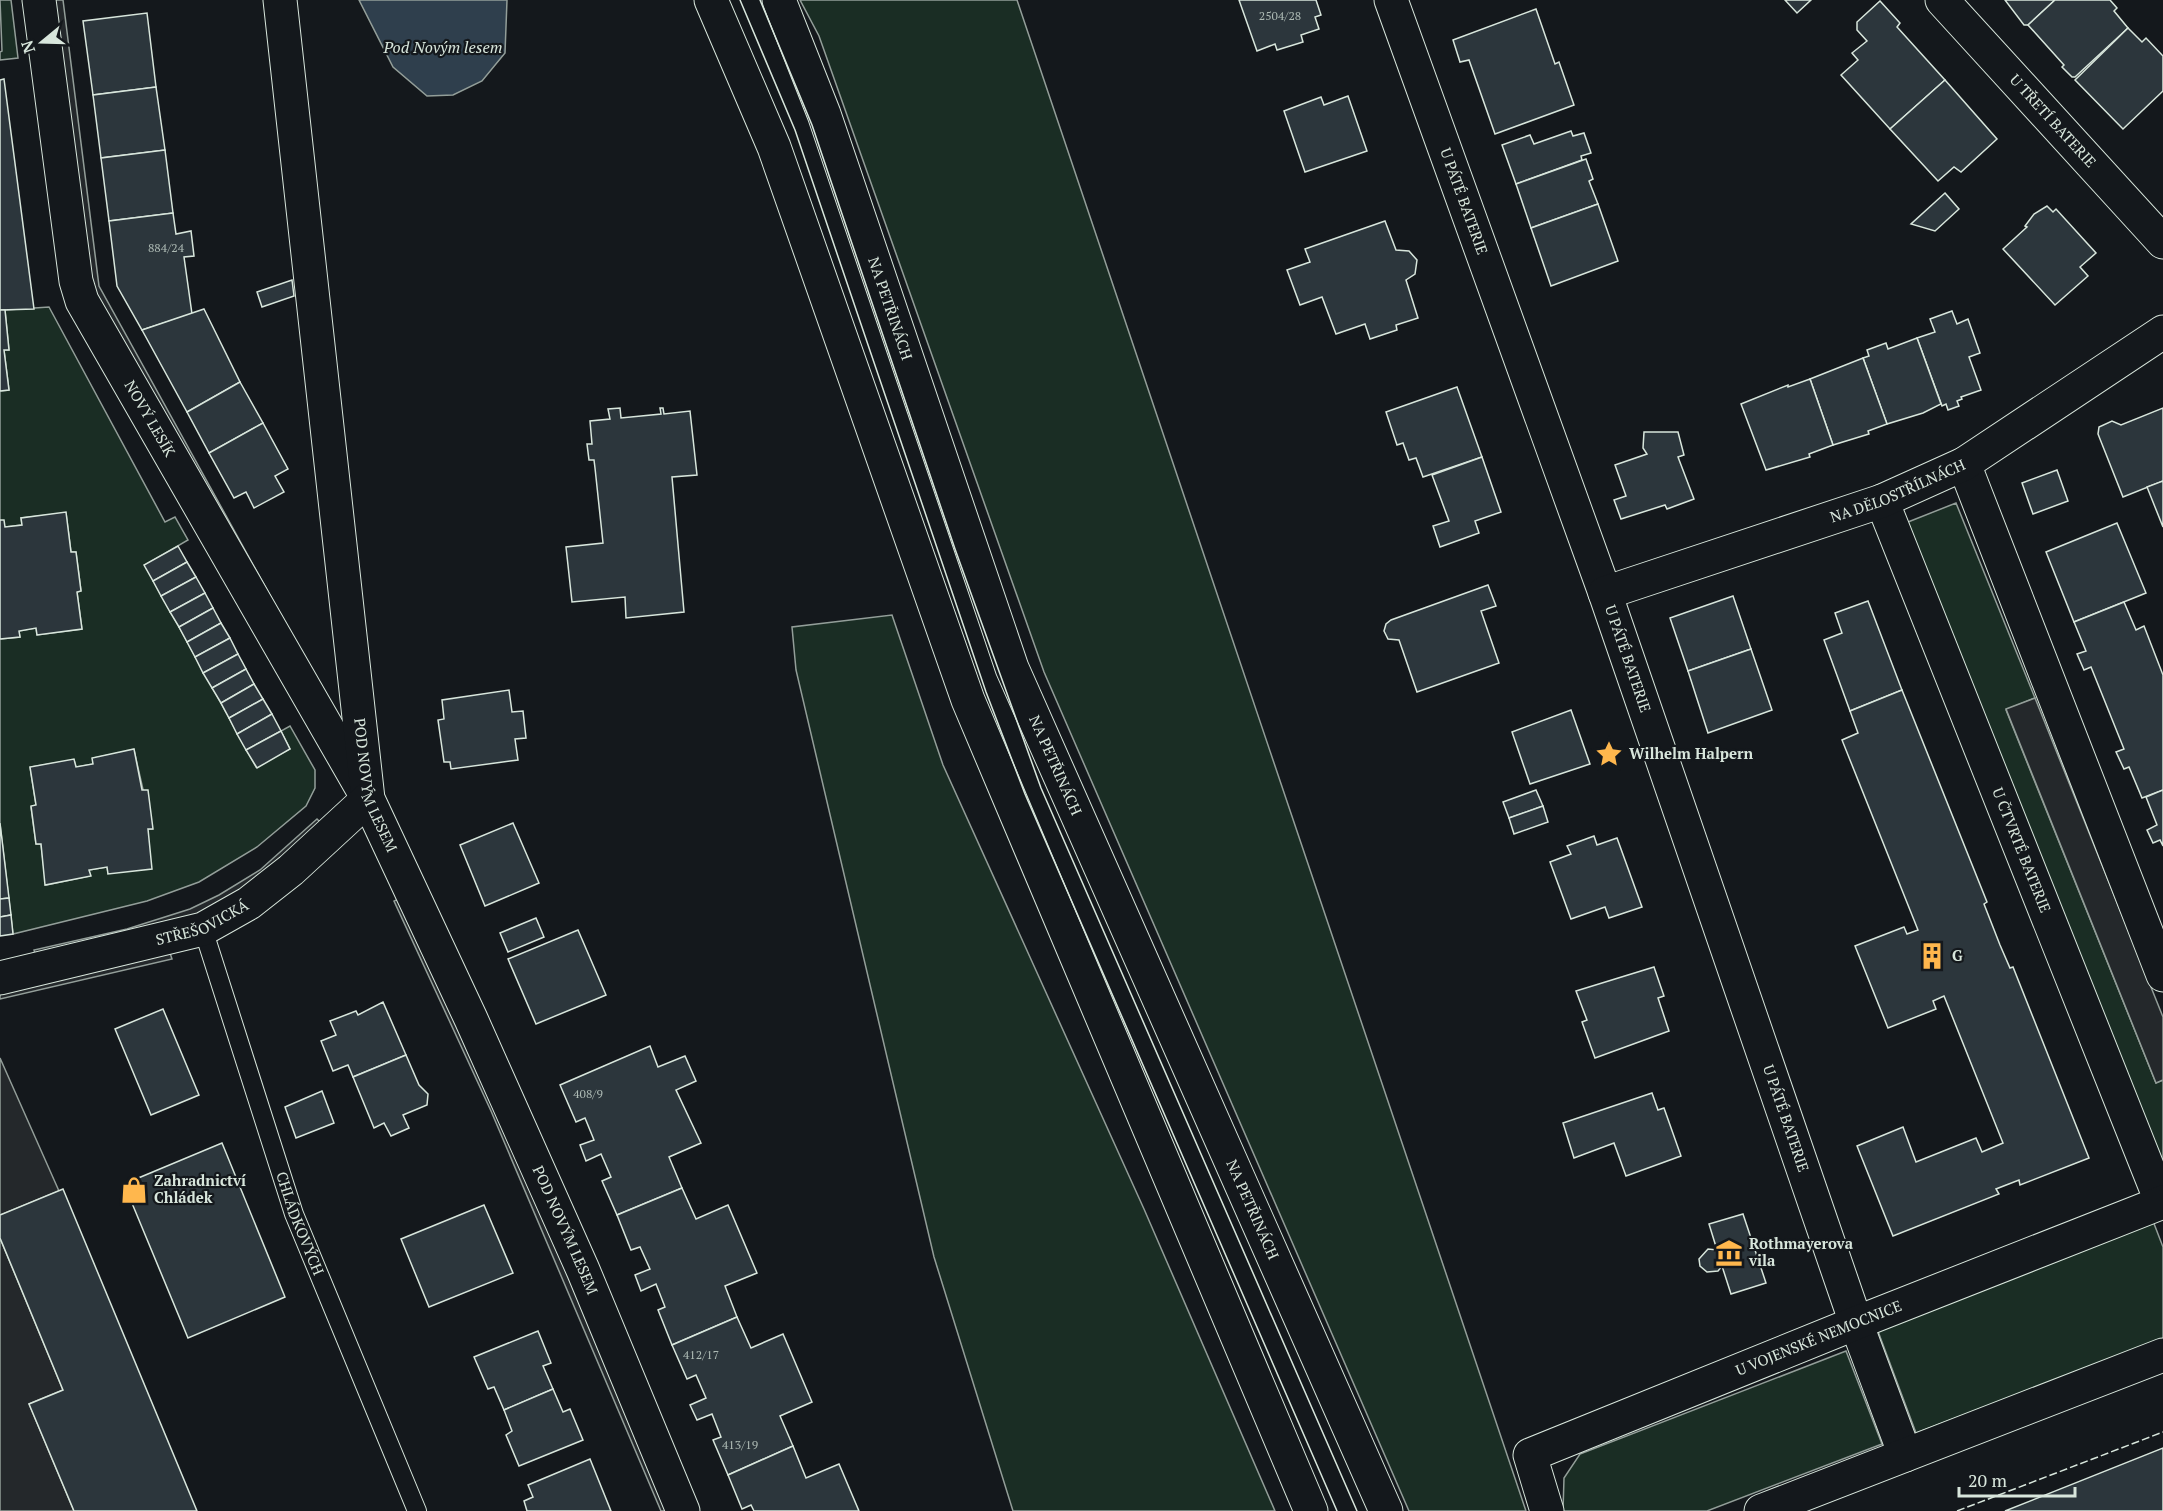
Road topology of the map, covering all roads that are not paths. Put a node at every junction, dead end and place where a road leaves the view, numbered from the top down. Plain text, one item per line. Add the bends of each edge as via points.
1 (39, 0) edge
2 (280, 0) edge
3 (711, 0) edge
4 (779, 0) edge
5 (1391, 0) edge
6 (1942, 0) edge
7 (2163, 242) edge
8 (2163, 332) edge
9 (1964, 464) junction
10 (1882, 501) junction
11 (1605, 593) junction
12 (368, 800) junction
13 (203, 929) junction
14 (2163, 975) edge
15 (5, 977) edge
16 (2162, 1201) edge
17 (1856, 1323) junction
18 (2163, 1355) edge
19 (1905, 1455) junction
20 (417, 1511) edge
21 (683, 1511) edge
22 (1311, 1511) edge
23 (1386, 1511) edge
24 (1547, 1511) edge
25 (1761, 1511) edge

1 - 12 street, NOVÝ LESÍK via 74,269 82,301
2 - 12 street, POD NOVÝM LESEM
3 - 22 street via 774,147 968,700
4 - 23 street, NA PETŘINÁCH via 824,114 1012,668
5 - 11 street, U PÁTÉ BATERIE
6 - 7 street, U TŘETÍ BATERIE
8 - 9 street, NA DĚLOSTŘÍLNÁCH
9 - 10 street, NA DĚLOSTŘÍLNÁCH
9 - 14 street
10 - 11 street, NA DĚLOSTŘÍLNÁCH
10 - 16 street, U ČTVRTÉ BATERIE
11 - 17 street, U PÁTÉ BATERIE
12 - 13 street, STŘEŠOVICKÁ via 283,877 249,903
12 - 21 street, POD NOVÝM LESEM via 573,1248
13 - 15 street, STŘEŠOVICKÁ
13 - 20 lane, CHLÁDKOVÝCH via 294,1214
16 - 17 street, U VOJENSKÉ NEMOCNICE
17 - 19 street, U VOJENSKÉ NEMOCNICE
17 - 24 street, U VOJENSKÉ NEMOCNICE via 1530,1455
18 - 19 street
19 - 25 street

